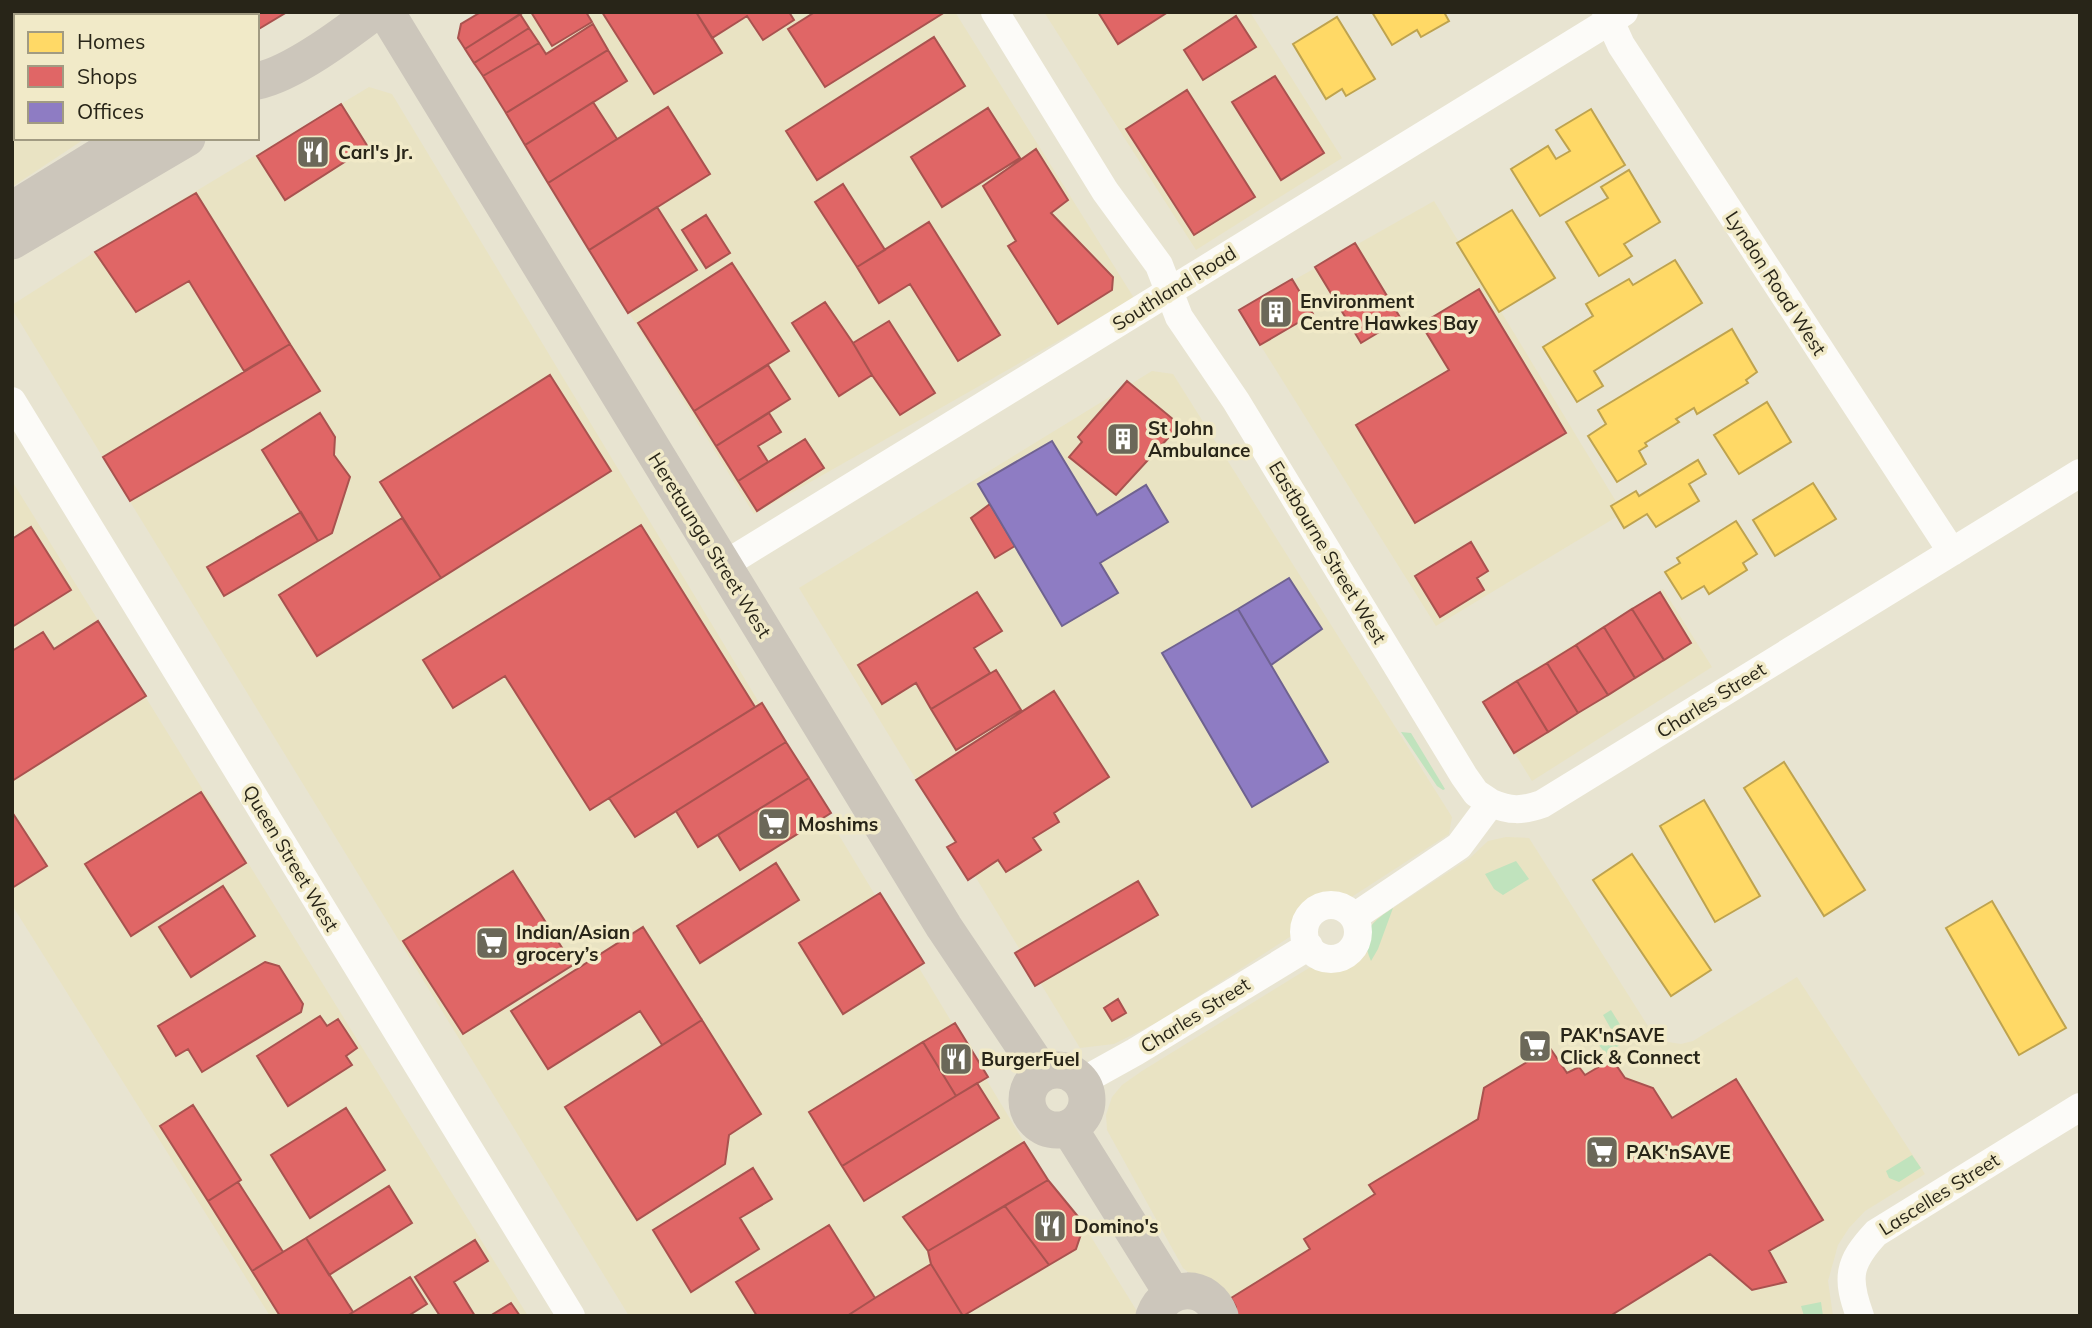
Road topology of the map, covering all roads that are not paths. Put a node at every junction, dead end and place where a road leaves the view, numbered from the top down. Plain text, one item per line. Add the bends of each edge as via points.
1 (374, 12) edge
2 (386, 12) edge
3 (995, 12) edge
4 (1613, 15) edge
5 (261, 84) edge
6 (126, 140) edge
7 (184, 140) edge
8 (12, 210) edge
9 (12, 241) edge
10 (1168, 291) junction
11 (12, 401) edge
12 (2080, 473) edge
13 (1952, 552) junction
14 (724, 565) junction
15 (1491, 803) junction
16 (1354, 917) junction
17 (1309, 946) junction
18 (1042, 1073) junction
19 (1081, 1082) junction
20 (2080, 1107) edge
21 (1069, 1128) junction
22 (1163, 1305) edge
23 (571, 1316) edge
24 (1220, 1316) edge
25 (1860, 1316) edge

1 - 5 main road
2 - 14 main road, Heretaunga Street West
3 - 10 street, Eastbourne Street West via 1105,191 1159,265
4 - 10 street, Southland Road
4 - 13 street, Lyndon Road West via 1628,55
6 - 8 main road
7 - 9 main road
10 - 14 street, Southland Road
10 - 15 street, Eastbourne Street West via 1179,317 1243,412 1464,776 1476,793
11 - 23 street, Queen Street West
12 - 13 street, Charles Street
13 - 15 street, Charles Street via 1542,804 1514,811
14 - 18 main road, Heretaunga Street West via 944,927
15 - 16 street via 1459,846
16 - 17 street via 1334,905 1318,909 1306,923
16 - 17 street via 1358,938 1345,954 1321,957
17 - 19 street, Charles Street
18 - 19 main road via 1060,1070
18 - 21 main road via 1028,1089 1031,1117 1047,1128
19 - 21 main road via 1086,1107
20 - 25 street, Lascelles Street via 1876,1233 1862,1248 1850,1277
21 - 22 main road
22 - 24 main road via 1190,1290 1215,1304

